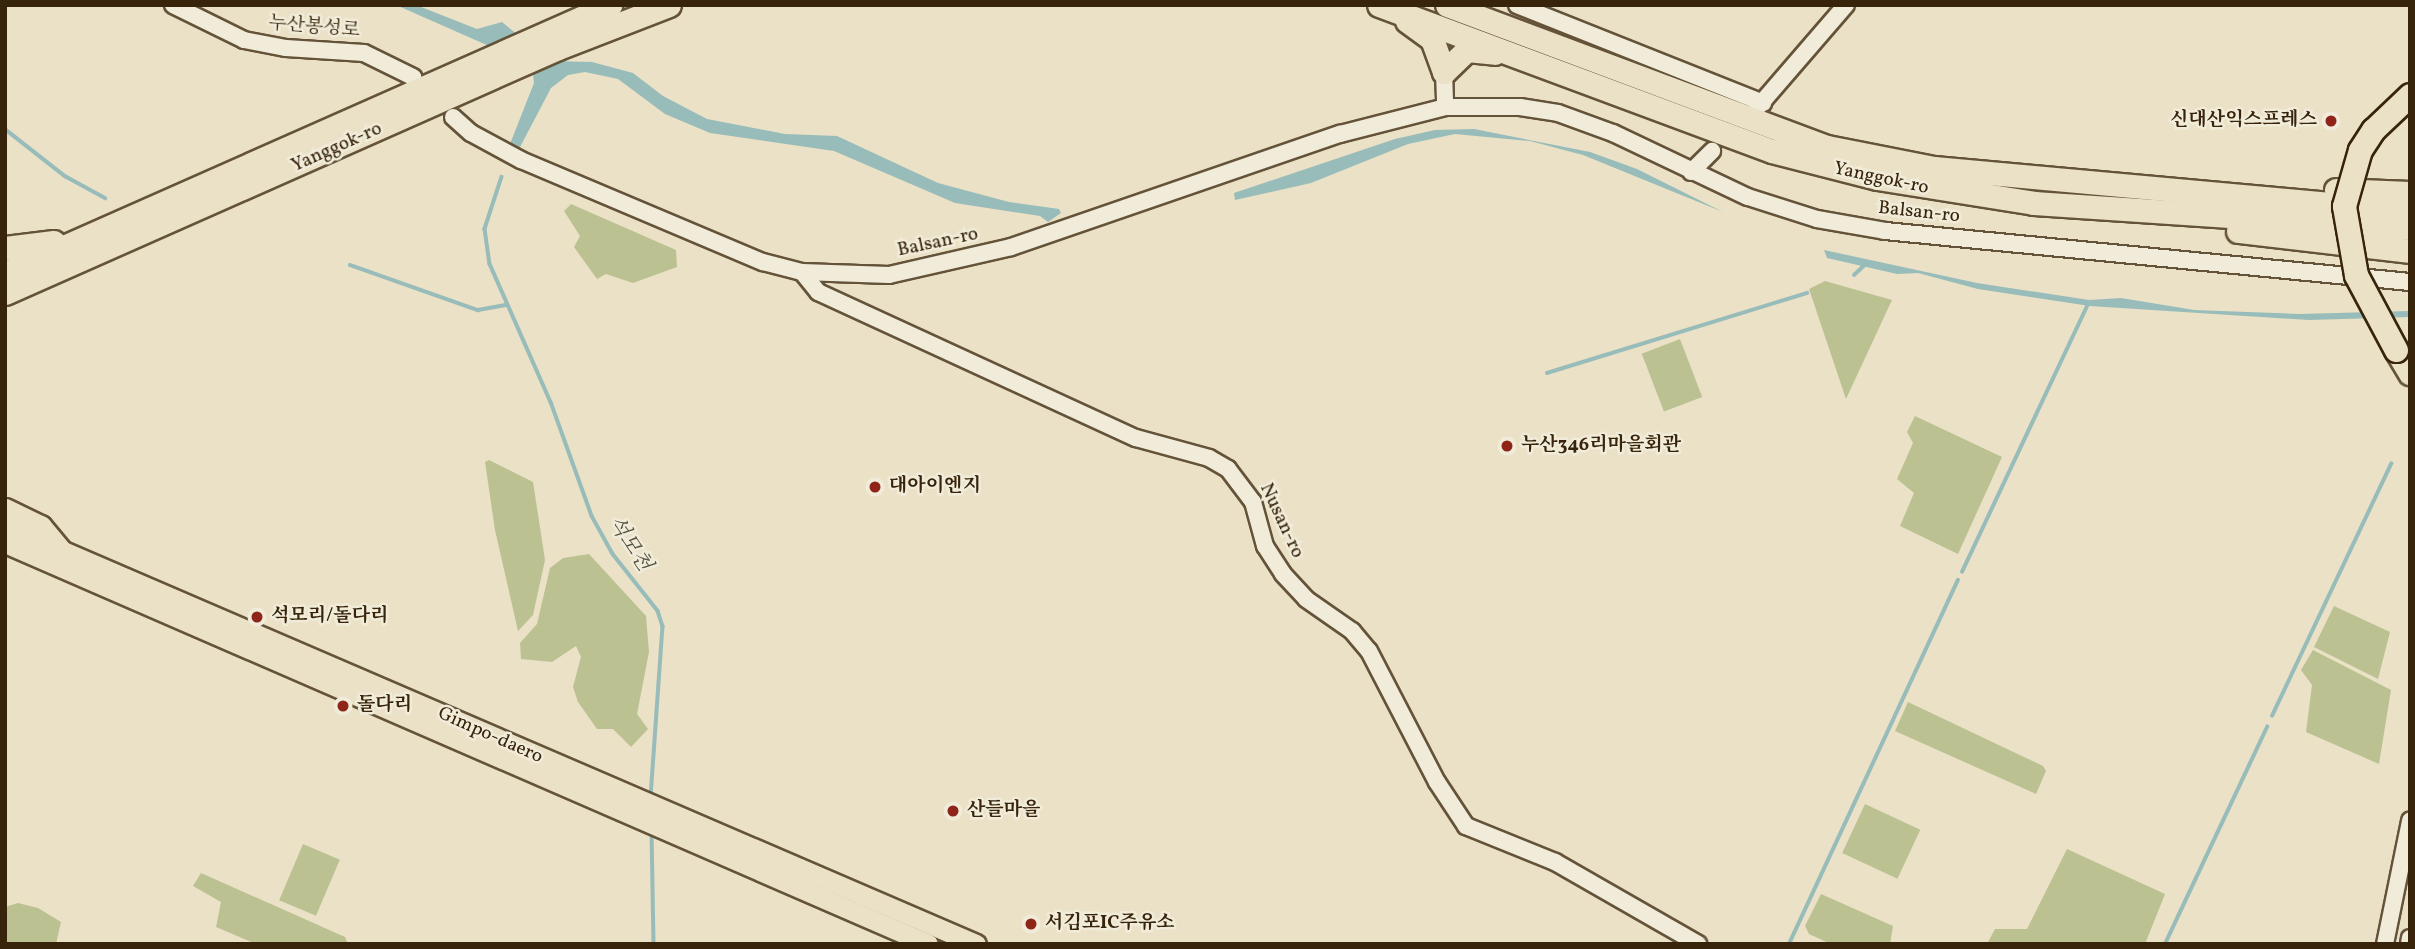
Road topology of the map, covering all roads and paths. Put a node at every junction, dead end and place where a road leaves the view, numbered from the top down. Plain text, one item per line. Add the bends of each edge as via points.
1 (173, 5) edge
2 (669, 5) edge
3 (1379, 5) edge
4 (1447, 5) edge
5 (1517, 5) edge
6 (1846, 5) edge
7 (610, 12) edge
8 (1549, 65) junction
9 (1444, 72) junction
10 (413, 77) dead end
11 (2410, 95) edge
12 (1445, 107) junction
13 (453, 117) dead end
14 (1712, 151) dead end
15 (1692, 172) junction
16 (2096, 181) junction
17 (2410, 193) edge
18 (166, 201) junction
19 (2034, 203) junction
20 (2410, 211) edge
21 (2410, 228) edge
22 (144, 234) junction
23 (2360, 247) junction
24 (5, 248) edge
25 (2410, 251) edge
26 (2410, 270) edge
27 (802, 272) junction
28 (5, 273) edge
29 (2410, 282) edge
30 (5, 293) edge
31 (5, 305) edge
32 (2410, 373) edge
33 (5, 510) edge
34 (5, 526) edge
35 (5, 543) edge
36 (61, 552) junction
37 (330, 676) junction
38 (615, 798) junction
39 (2410, 821) edge
40 (2410, 938) edge
41 (928, 944) edge
42 (948, 944) edge
43 (955, 944) edge
44 (976, 944) edge
45 (1698, 944) edge
46 (2385, 944) edge
47 (2409, 944) edge

1 - 10 street, 누산봉성로 via 244,40 364,53
2 - 7 highway, Yanggok-ro
3 - 8 highway, Yanggok-ro
3 - 9 highway via 1432,39
4 - 16 highway, Yanggok-ro via 1827,147 1934,168
5 - 6 street via 1760,106
7 - 18 highway, Yanggok-ro via 466,67
7 - 22 highway, Yanggok-ro via 485,82
8 - 9 highway via 1476,50 1459,55
8 - 19 highway, Yanggok-ro via 1826,167 1934,190
9 - 12 street
11 - 32 highway, bridge via 2372,130 2360,150 2344,206 2356,275
12 - 15 street, Balsan-ro via 1520,107 1558,113 1614,133
12 - 27 street, Balsan-ro via 1367,125 957,263 889,275
13 - 27 street, Balsan-ro via 471,133 530,164 763,262
14 - 15 street
15 - 29 street, Balsan-ro via 1785,210 1885,231
16 - 17 highway
16 - 20 highway, Yanggok-ro
18 - 24 highway via 68,238
18 - 28 highway, Yanggok-ro
19 - 21 highway, Yanggok-ro
19 - 23 highway
22 - 30 highway, Yanggok-ro
22 - 31 highway
23 - 25 highway
23 - 26 highway
27 - 45 street, Nusan-ro via 818,292 1136,438 1209,458 1228,469 1253,502 1265,546 1283,574 1306,599 1352,631 1369,651 1437,782 1466,825 1555,862
33 - 36 highway via 40,527
34 - 36 main road, Gimpo-daero
35 - 37 main road, Gimpo-daero
36 - 37 main road, Gimpo-daero
37 - 38 main road, Gimpo-daero
38 - 41 main road, Gimpo-daero via 682,836
38 - 44 main road, Gimpo-daero via 679,816
39 - 46 street
40 - 47 street
42 - 43 main road

